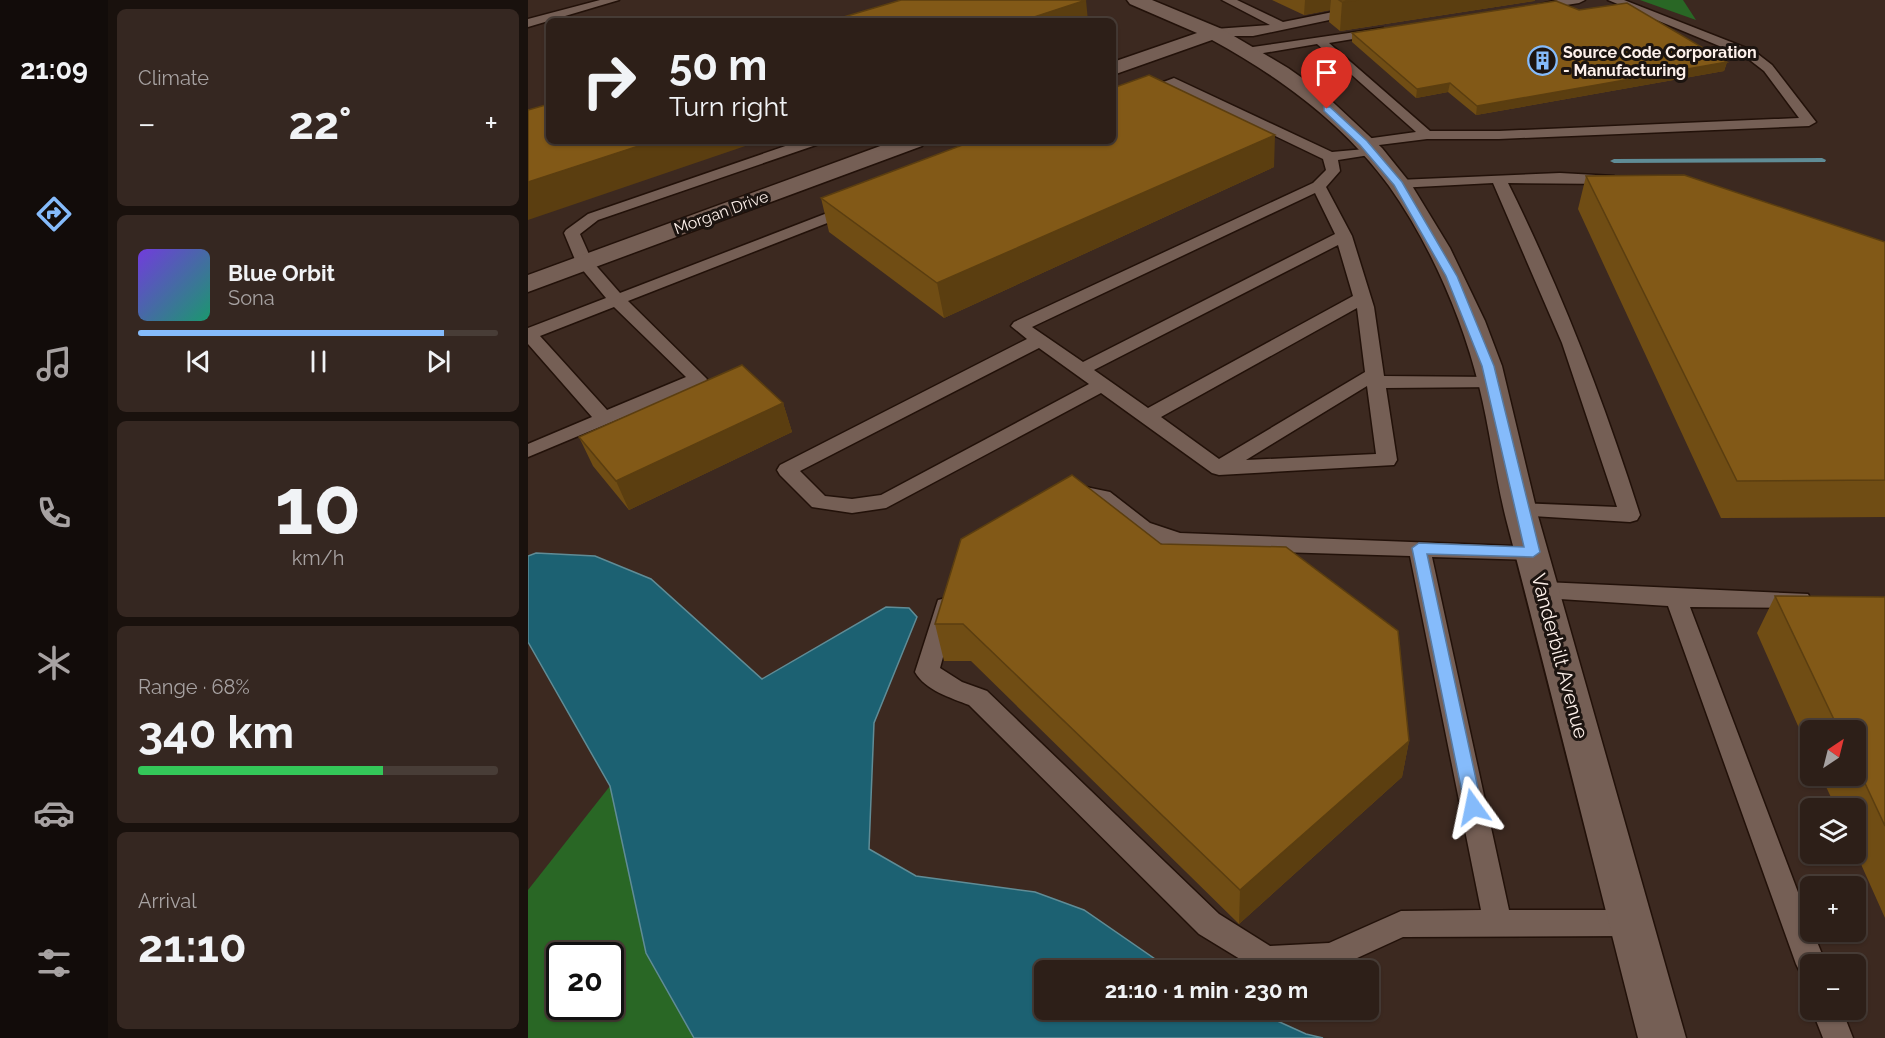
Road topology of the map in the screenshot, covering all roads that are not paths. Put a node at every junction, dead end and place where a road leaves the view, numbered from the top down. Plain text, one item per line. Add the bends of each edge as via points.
1 (613, 0) edge
2 (1136, 0) edge
3 (1228, 0) edge
4 (1410, 0) edge
5 (1580, 0) edge
6 (1614, 0) edge
7 (1520, 9) edge
8 (546, 18) edge
9 (546, 18) edge
10 (528, 23) edge
11 (1281, 26) junction
12 (1391, 30) edge
13 (1215, 33) junction
14 (1320, 41) junction
15 (1246, 52) junction
16 (1116, 68) edge
17 (1116, 105) edge
18 (1427, 135) junction
19 (805, 144) edge
20 (899, 144) edge
21 (1367, 147) junction
22 (1330, 157) junction
23 (1498, 178) junction
24 (1629, 182) edge
25 (1398, 184) junction
26 (1318, 186) junction
27 (870, 201) edge
28 (1344, 236) junction
29 (584, 262) junction
30 (528, 284) edge
31 (1362, 298) junction
32 (617, 300) junction
33 (528, 334) edge
34 (1040, 340) junction
35 (1081, 370) junction
36 (1375, 378) junction
37 (1492, 383) junction
38 (1102, 385) junction
39 (1147, 417) junction
40 (604, 419) junction
41 (528, 451) edge
42 (1219, 468) junction
43 (1048, 509) edge
44 (1521, 510) junction
45 (1419, 548) junction
46 (1533, 552) junction
47 (953, 582) edge
48 (1544, 590) junction
49 (1676, 598) junction
50 (1827, 601) edge
51 (1631, 923) junction
52 (1498, 924) junction
53 (1807, 954) edge
54 (1831, 1020) edge
55 (1662, 1038) edge
56 (1838, 1038) edge

1 - 8 lane
2 - 13 street, Vanderbilt Avenue
3 - 11 lane
4 - 11 lane
5 - 7 lane
6 - 18 lane via 1750,54 1768,68 1809,122
9 - 10 lane
11 - 13 lane via 1253,32
12 - 14 lane
13 - 15 street, Vanderbilt Avenue
13 - 16 street
14 - 15 lane
14 - 18 lane
15 - 21 street, Vanderbilt Avenue via 1309,94
17 - 22 lane via 1174,82
18 - 21 lane
19 - 29 lane via 592,217 572,233
20 - 29 street, Morgan Drive
21 - 22 lane
21 - 25 street, Vanderbilt Avenue
22 - 26 lane via 1333,171
23 - 24 lane
23 - 25 lane
23 - 44 lane via 1534,250 1602,420 1630,515
25 - 37 street, Vanderbilt Avenue via 1451,276
26 - 28 lane
26 - 34 lane via 1020,326
27 - 32 lane
28 - 31 lane
28 - 35 lane
29 - 30 street, Morgan Drive
29 - 32 lane
31 - 36 lane
31 - 39 lane
32 - 33 lane
32 - 40 lane via 698,379
33 - 40 lane
34 - 35 lane
34 - 38 lane via 787,470 819,502 852,506 885,501
35 - 38 lane
36 - 37 lane
36 - 42 lane
36 - 42 lane via 1387,460
37 - 44 street, Vanderbilt Avenue
38 - 39 lane
39 - 42 lane
40 - 41 lane
43 - 45 lane via 1077,492 1097,493 1151,533 1180,540
44 - 46 street, Vanderbilt Avenue
45 - 46 lane
45 - 52 lane
46 - 48 street, Vanderbilt Avenue
47 - 52 lane via 927,672 953,689 978,698 1209,924 1267,960 1330,957 1401,924
48 - 49 lane
48 - 51 street, Vanderbilt Avenue
49 - 50 lane
49 - 53 lane
51 - 52 lane
51 - 55 street, Vanderbilt Avenue
54 - 56 lane

